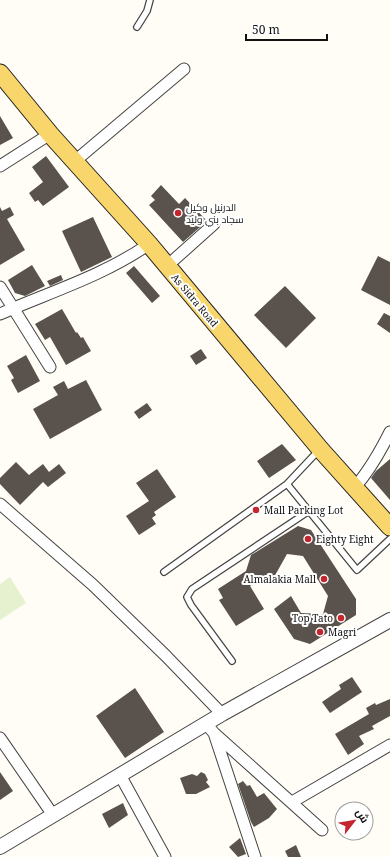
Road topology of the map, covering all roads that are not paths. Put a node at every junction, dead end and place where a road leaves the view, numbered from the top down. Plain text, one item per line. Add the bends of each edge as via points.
1 (150, 0) edge
2 (137, 28) dead end
3 (184, 69) dead end
4 (0, 73) edge
5 (50, 134) junction
6 (75, 161) junction
7 (0, 166) edge
8 (214, 224) dead end
9 (149, 244) junction
10 (167, 266) junction
11 (0, 287) edge
12 (14, 308) junction
13 (0, 314) edge
14 (50, 367) dead end
15 (390, 432) edge
16 (320, 448) junction
17 (287, 484) junction
18 (355, 487) junction
19 (0, 504) edge
20 (309, 511) junction
21 (390, 527) edge
22 (390, 539) edge
23 (164, 572) dead end
24 (390, 620) edge
25 (232, 661) dead end
26 (222, 714) junction
27 (210, 728) junction
28 (0, 738) edge
29 (390, 745) edge
30 (120, 775) junction
31 (292, 802) junction
32 (54, 815) junction
33 (322, 830) dead end
34 (0, 847) edge
35 (165, 857) edge
36 (254, 857) edge

1 - 2 lane
3 - 6 street
4 - 5 main road, As Sidra Road
5 - 6 main road, As Sidra Road
5 - 7 street
6 - 9 main road, As Sidra Road
8 - 10 street
9 - 10 main road, As Sidra Road
9 - 12 street via 101,273
10 - 16 main road, As Sidra Road
11 - 12 street
12 - 13 street
12 - 14 street
15 - 18 street via 367,474
16 - 17 lane
16 - 18 main road, As Sidra Road
17 - 20 lane
17 - 23 lane
18 - 21 main road, As Sidra Road
19 - 26 street via 93,585
20 - 22 lane via 357,570
20 - 25 lane via 192,588 188,597 191,605
24 - 26 street
26 - 27 street
27 - 30 street
27 - 31 street
27 - 36 street
28 - 32 street
29 - 31 street
30 - 32 street
30 - 35 street
31 - 33 street
32 - 34 street

